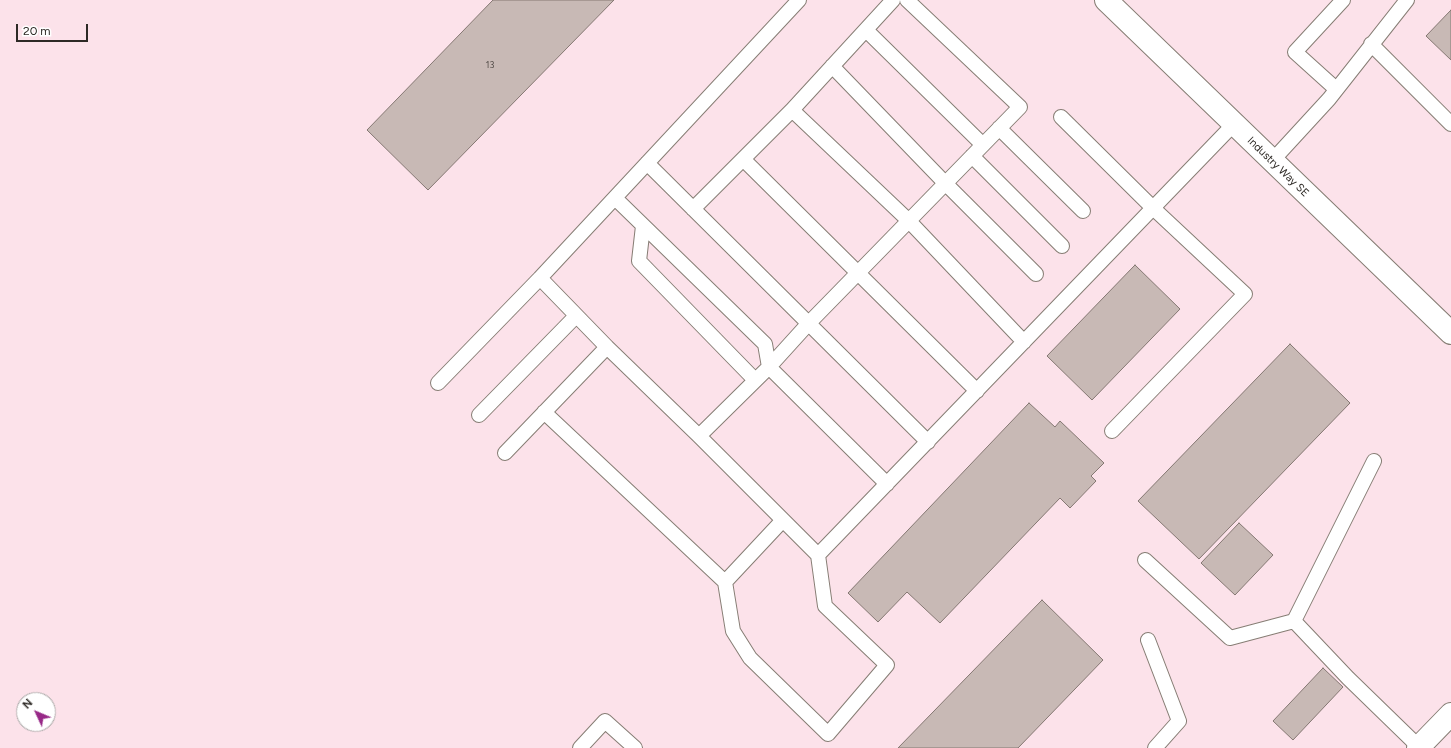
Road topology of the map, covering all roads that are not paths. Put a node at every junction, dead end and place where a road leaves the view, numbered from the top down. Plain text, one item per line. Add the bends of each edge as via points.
1 (799, 0) edge
2 (893, 0) edge
3 (907, 0) edge
4 (1106, 0) edge
5 (1343, 0) edge
6 (1407, 0) edge
7 (866, 30) junction
8 (1371, 44) junction
9 (832, 66) junction
10 (1336, 89) junction
11 (792, 110) junction
12 (1061, 117) dead end
13 (1234, 124) junction
14 (1451, 124) edge
15 (999, 128) junction
16 (983, 145) junction
17 (972, 156) junction
18 (743, 159) junction
19 (1272, 161) junction
20 (647, 163) junction
21 (945, 183) junction
22 (615, 198) junction
23 (1153, 208) junction
24 (693, 209) junction
25 (1082, 212) dead end
26 (909, 221) junction
27 (643, 226) junction
28 (1062, 246) dead end
29 (858, 273) junction
30 (1036, 274) dead end
31 (540, 278) junction
32 (576, 316) junction
33 (808, 324) junction
34 (1451, 333) edge
35 (1024, 342) junction
36 (607, 347) junction
37 (769, 367) junction
38 (755, 380) junction
39 (438, 383) dead end
40 (977, 391) junction
41 (544, 412) junction
42 (479, 415) dead end
43 (1112, 431) dead end
44 (699, 436) junction
45 (928, 442) junction
46 (504, 452) dead end
47 (1374, 461) dead end
48 (887, 484) junction
49 (782, 520) junction
50 (818, 555) junction
51 (1145, 560) dead end
52 (725, 582) junction
53 (1294, 621) junction
54 (1148, 640) dead end
55 (1451, 714) edge
56 (1418, 747) edge
57 (580, 748) edge
58 (635, 748) edge
59 (1155, 748) edge

1 - 20 lane
2 - 7 lane
3 - 15 lane via 1020,107
4 - 13 street, Industry Way SE
5 - 10 lane via 1295,52
6 - 8 lane
7 - 9 lane
7 - 16 lane
8 - 10 lane
8 - 14 lane
9 - 11 lane
9 - 21 lane
10 - 19 lane
11 - 18 lane
11 - 26 lane
12 - 23 lane
13 - 19 street, Industry Way SE
13 - 23 lane
15 - 16 lane
15 - 25 lane
16 - 17 lane
17 - 21 lane
17 - 28 lane
18 - 24 lane
18 - 29 lane
19 - 34 street, Industry Way SE
20 - 22 lane
20 - 24 lane
21 - 26 lane
21 - 30 lane
22 - 27 lane
22 - 31 lane
23 - 35 lane
23 - 43 lane via 1245,294
24 - 33 lane
26 - 29 lane
26 - 35 lane
27 - 37 lane via 765,344
27 - 38 lane via 639,261
29 - 33 lane
29 - 40 lane
31 - 32 lane
31 - 39 lane
32 - 36 lane
32 - 42 lane
33 - 37 lane
33 - 45 lane
35 - 40 lane
36 - 41 lane
36 - 44 lane
37 - 38 lane
37 - 48 lane
38 - 44 lane
40 - 45 lane
41 - 46 lane
41 - 52 lane
44 - 49 lane
45 - 48 lane
47 - 53 lane
48 - 50 lane
49 - 50 lane
49 - 52 lane
50 - 52 lane via 825,606 887,665 828,734 750,658 733,632
51 - 53 lane via 1230,638
53 - 56 lane
54 - 59 lane via 1179,721
55 - 56 street
57 - 58 lane via 605,721

